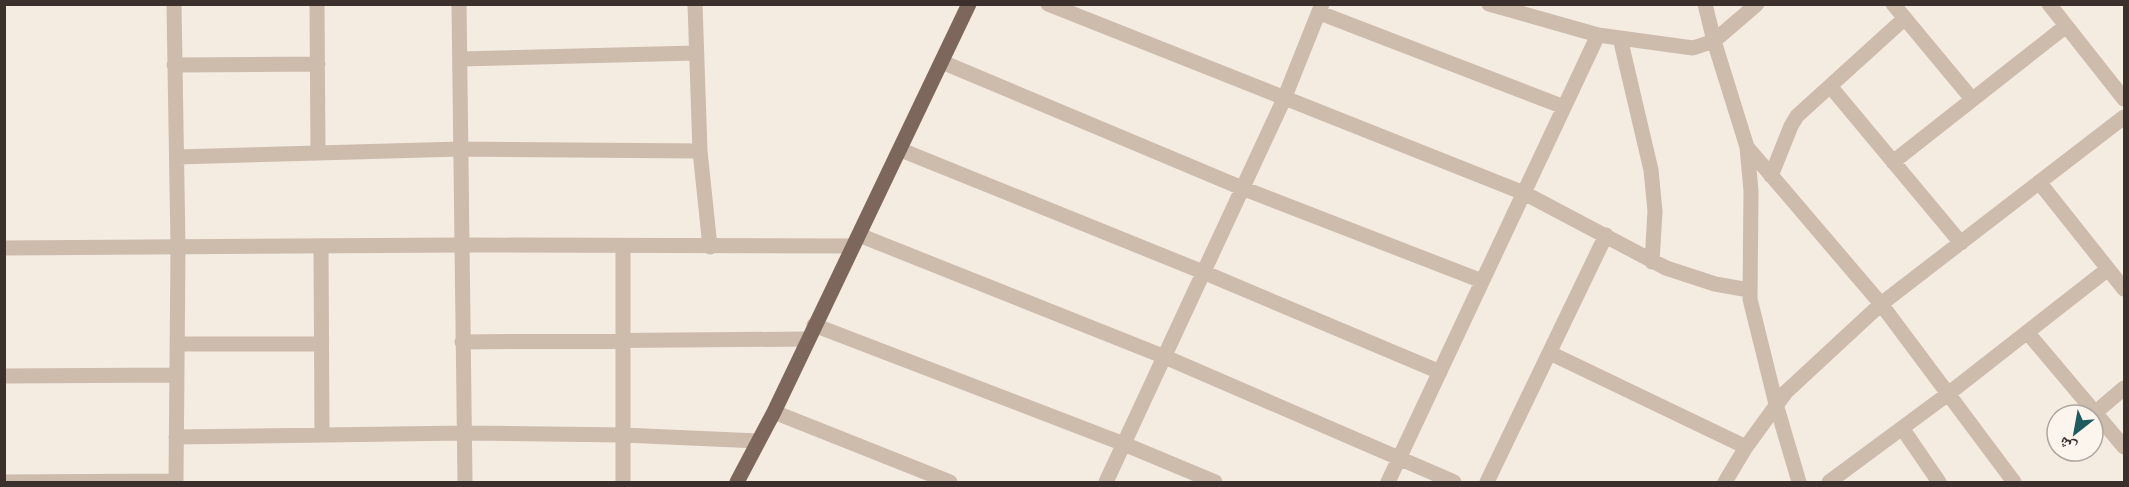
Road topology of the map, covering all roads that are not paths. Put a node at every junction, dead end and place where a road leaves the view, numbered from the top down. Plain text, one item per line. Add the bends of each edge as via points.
1 (174, 4) edge
2 (317, 4) edge
3 (459, 4) edge
4 (694, 4) edge
5 (969, 4) edge
6 (1048, 4) edge
7 (1489, 4) edge
8 (1705, 4) edge
9 (1756, 4) edge
10 (1893, 4) edge
11 (2049, 4) edge
12 (1321, 9) edge
13 (1905, 18) junction
14 (2066, 26) junction
15 (1598, 35) junction
16 (1620, 38) junction
17 (1714, 41) junction
18 (696, 53) junction
19 (459, 59) junction
20 (942, 63) junction
21 (318, 64) junction
22 (174, 65) junction
23 (1830, 86) junction
24 (1284, 99) junction
25 (1972, 99) junction
26 (2124, 99) edge
27 (1564, 107) junction
28 (2124, 117) edge
29 (1748, 147) junction
30 (461, 150) junction
31 (901, 150) junction
32 (700, 151) junction
33 (318, 153) junction
34 (177, 157) junction
35 (1893, 162) junction
36 (1772, 176) junction
37 (2039, 182) junction
38 (1242, 188) junction
39 (1524, 193) junction
40 (1606, 236) junction
41 (856, 240) junction
42 (1961, 243) junction
43 (461, 245) junction
44 (321, 246) junction
45 (178, 247) junction
46 (623, 247) junction
47 (710, 247) junction
48 (4, 249) edge
49 (1652, 262) junction
50 (2108, 268) junction
51 (1203, 272) junction
52 (1482, 281) junction
53 (2124, 289) edge
54 (1749, 290) junction
55 (1881, 304) junction
56 (814, 325) junction
57 (2028, 332) junction
58 (807, 339) junction
59 (622, 340) junction
60 (462, 342) junction
61 (177, 344) junction
62 (321, 344) junction
63 (1550, 353) junction
64 (1165, 357) junction
65 (1440, 372) junction
66 (177, 375) junction
67 (4, 376) edge
68 (2124, 388) edge
69 (1947, 393) junction
70 (2088, 403) edge
71 (1776, 404) junction
72 (2105, 404) edge
73 (774, 412) junction
74 (2105, 423) edge
75 (1902, 428) junction
76 (465, 433) junction
77 (322, 435) junction
78 (623, 435) junction
79 (176, 437) junction
80 (758, 441) junction
81 (1124, 444) junction
82 (1746, 447) junction
83 (2124, 447) edge
84 (1399, 458) junction
85 (4, 482) edge
86 (176, 482) edge
87 (465, 483) edge
88 (623, 483) edge
89 (737, 483) edge
90 (950, 483) edge
91 (1106, 483) edge
92 (1215, 483) edge
93 (1388, 483) edge
94 (1454, 483) edge
95 (1487, 483) edge
96 (1725, 483) edge
97 (1799, 483) edge
98 (1829, 483) edge
99 (1939, 483) edge
100 (2014, 483) edge

1 - 22 street
2 - 21 street
3 - 19 street
4 - 18 street
5 - 20 main road
6 - 24 street
7 - 15 street
8 - 17 street
9 - 17 street
10 - 13 street
11 - 14 street
12 - 24 street
12 - 27 street
13 - 23 street
13 - 25 street
14 - 25 street
14 - 26 street
15 - 16 street
15 - 27 street
16 - 17 street via 1693,48
16 - 49 street via 1651,170 1655,211
17 - 29 street
18 - 19 street
18 - 32 street
19 - 30 street
20 - 31 main road
20 - 38 street
21 - 22 street
21 - 33 street
22 - 34 street
23 - 35 street
23 - 36 street via 1797,116
24 - 38 street
24 - 39 street
25 - 35 street
27 - 39 street
28 - 37 street
29 - 36 street
29 - 54 street
30 - 32 street
30 - 33 street
30 - 43 street
31 - 41 main road
31 - 51 street
32 - 47 street
33 - 34 street
34 - 45 street
35 - 42 street
36 - 55 street
37 - 42 street
37 - 50 street
38 - 51 street
38 - 52 street
39 - 40 street
39 - 52 street
40 - 49 street
40 - 63 street
41 - 47 street
41 - 56 main road
41 - 64 street
42 - 55 street
43 - 44 street
43 - 46 street
43 - 60 street
44 - 45 street
44 - 62 street
45 - 48 street
45 - 61 street
46 - 47 street
46 - 59 street
49 - 54 street via 1715,284
50 - 53 street
50 - 57 street
51 - 64 street
51 - 65 street
52 - 65 street
54 - 71 street
55 - 69 street
55 - 71 street
56 - 58 main road
56 - 81 street
57 - 69 street
57 - 70 street
58 - 59 street
58 - 73 main road
59 - 60 street
59 - 78 street
60 - 76 street
61 - 62 street
61 - 66 street
62 - 77 street
63 - 82 street
63 - 95 street
64 - 81 street
64 - 84 street
65 - 84 street
66 - 67 street
66 - 79 street
68 - 72 street
69 - 75 street
69 - 100 street
71 - 82 street
71 - 97 street
73 - 80 main road
73 - 90 street
74 - 83 street
75 - 98 street
75 - 99 street
76 - 77 street
76 - 78 street
76 - 87 street
77 - 79 street
78 - 80 street
78 - 88 street
79 - 86 street
80 - 89 main road
81 - 91 street
81 - 92 street
82 - 96 street
84 - 93 street
84 - 94 street
85 - 86 street

